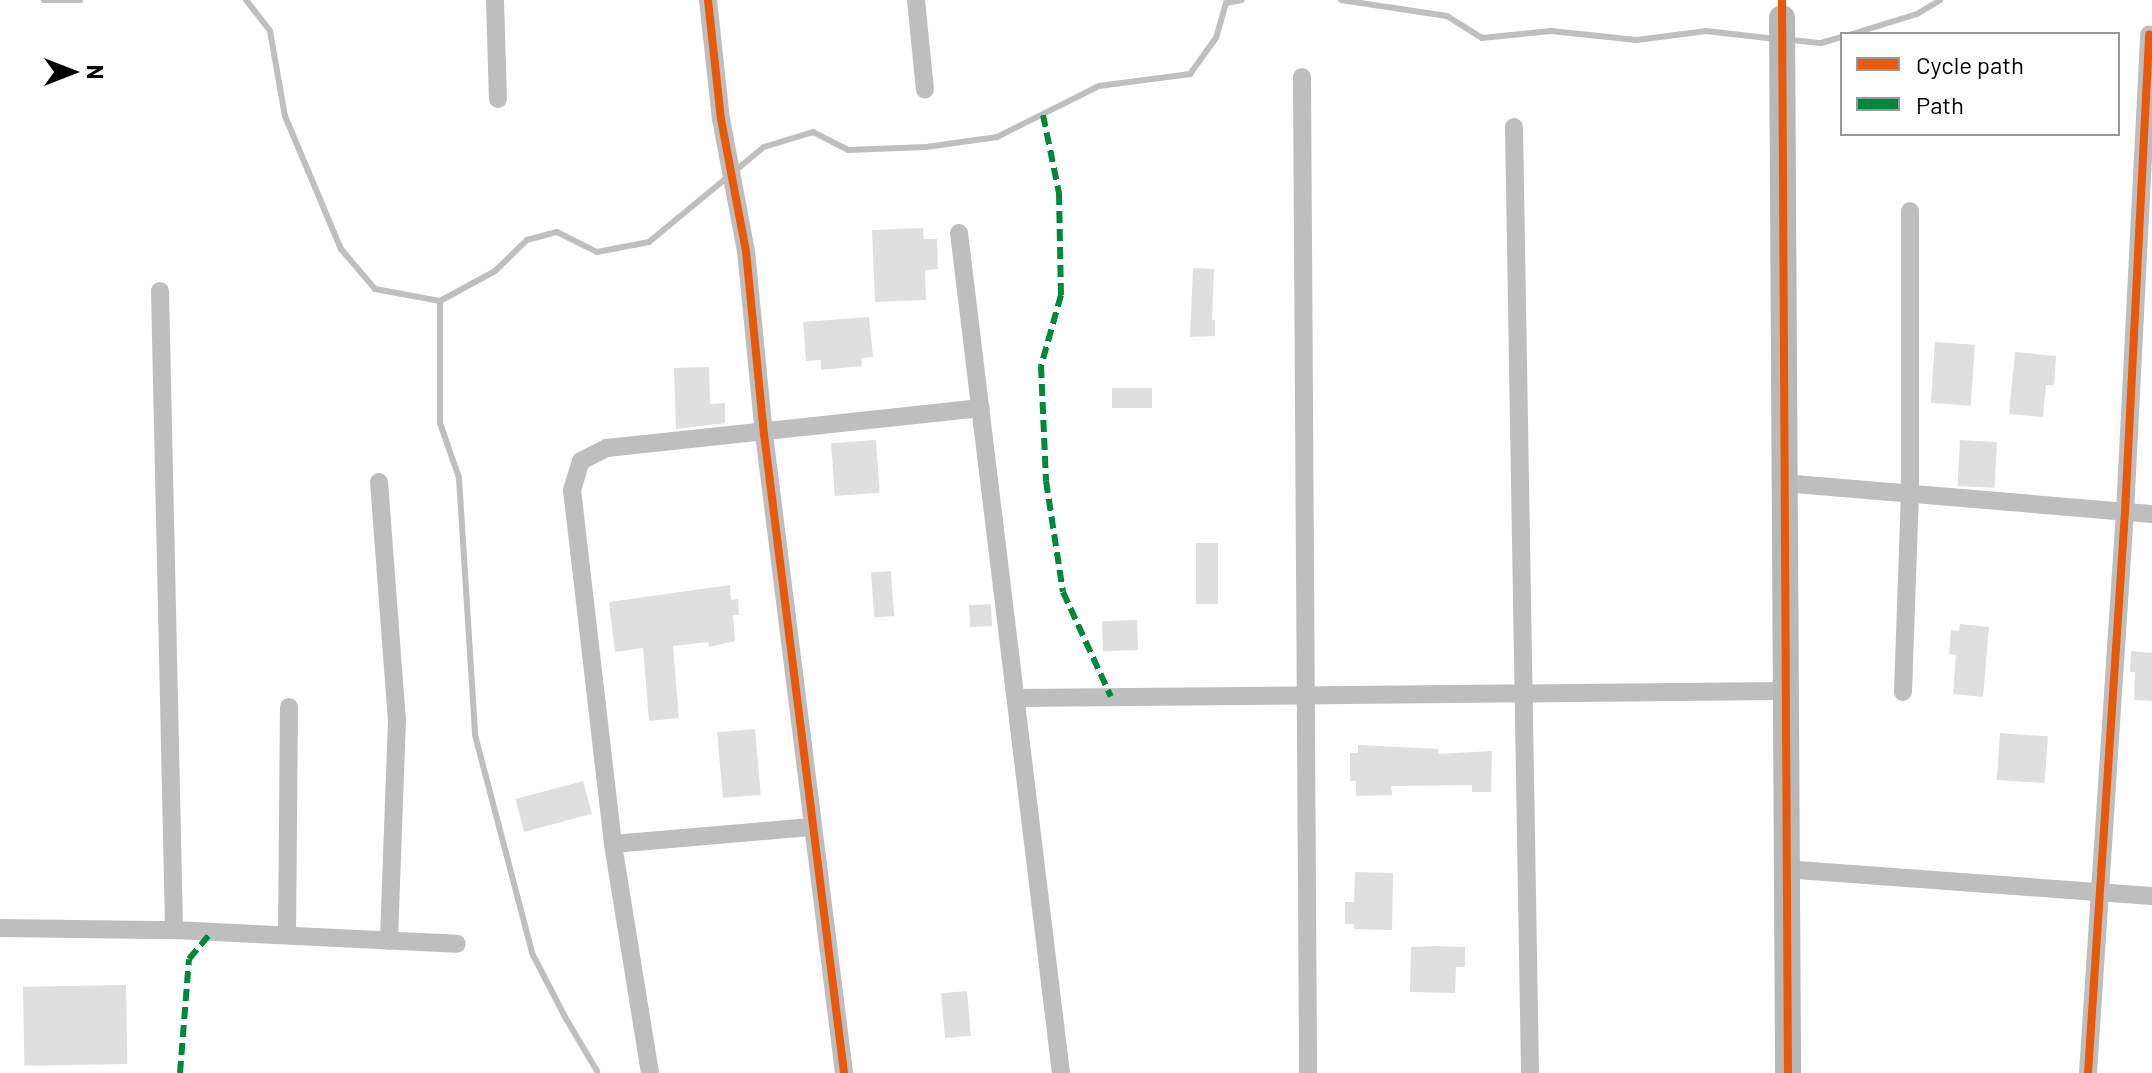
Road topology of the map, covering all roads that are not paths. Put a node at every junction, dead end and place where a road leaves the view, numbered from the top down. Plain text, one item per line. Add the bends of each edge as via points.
1 (495, 0) edge
2 (708, 0) edge
3 (916, 0) edge
4 (1782, 9) edge
5 (2149, 35) dead end
6 (1302, 77) dead end
7 (925, 90) dead end
8 (498, 99) dead end
9 (1514, 127) dead end
10 (1910, 211) dead end
11 (959, 233) dead end
12 (160, 291) dead end
13 (981, 408) junction
14 (764, 434) junction
15 (379, 482) dead end
16 (1783, 483) junction
17 (1910, 494) junction
18 (2125, 512) junction
19 (2152, 514) edge
20 (1784, 691) junction
21 (1903, 692) dead end
22 (1523, 693) junction
23 (1303, 695) junction
24 (1016, 698) junction
25 (289, 707) dead end
26 (810, 827) junction
27 (613, 844) junction
28 (1784, 869) junction
29 (2100, 892) junction
30 (2152, 896) edge
31 (0, 928) edge
32 (174, 930) junction
33 (287, 935) junction
34 (389, 941) junction
35 (457, 944) dead end
36 (650, 1073) edge
37 (844, 1073) edge
38 (1061, 1073) edge
39 (1308, 1073) edge
40 (1530, 1073) edge
41 (1788, 1073) edge
42 (2088, 1073) edge

1 - 8 street
2 - 14 street via 721,119 746,251
3 - 7 street
4 - 16 street
5 - 18 street
6 - 23 street
9 - 22 street
10 - 17 street
11 - 13 street
12 - 32 street
13 - 14 street
13 - 24 street
14 - 26 street
14 - 27 street via 607,448 581,461 576,473 572,490
15 - 34 street via 397,720
16 - 17 street
16 - 20 street
17 - 18 street
17 - 21 street
18 - 19 street
18 - 29 street
20 - 22 street
20 - 28 street
22 - 23 street
22 - 40 street
23 - 24 street
23 - 39 street
24 - 38 street
25 - 33 street
26 - 27 street
26 - 37 street
27 - 36 street
28 - 29 street
28 - 41 street
29 - 30 street
29 - 42 street
31 - 32 street
32 - 33 street
33 - 34 street
34 - 35 street

